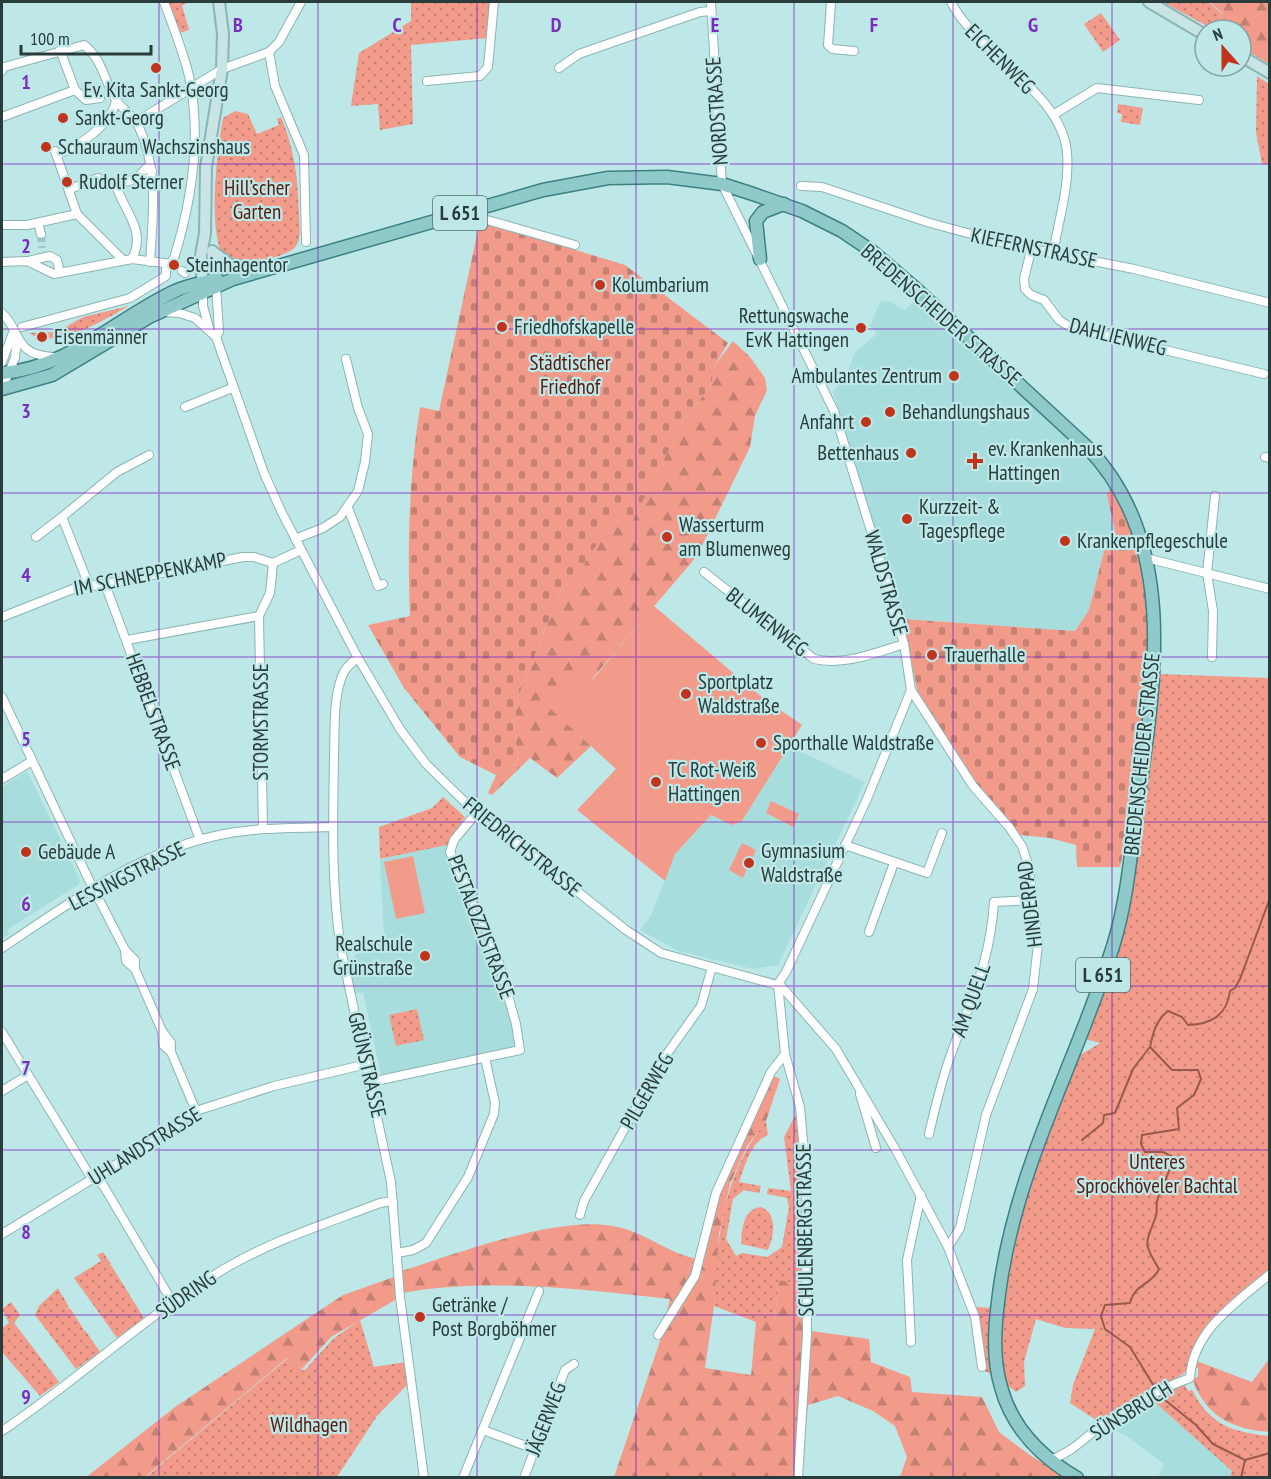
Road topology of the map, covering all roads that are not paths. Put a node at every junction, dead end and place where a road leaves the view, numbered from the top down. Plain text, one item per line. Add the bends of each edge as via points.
1 (164, 2) edge
2 (219, 2) edge
3 (301, 2) edge
4 (494, 2) edge
5 (711, 2) edge
6 (831, 2) edge
7 (951, 2) edge
8 (1149, 2) edge
9 (711, 11) junction
10 (1193, 28) edge
11 (60, 51) junction
12 (854, 51) dead end
13 (269, 52) junction
14 (1253, 63) edge
15 (2, 67) edge
16 (560, 68) dead end
17 (222, 69) junction
18 (1269, 72) edge
19 (427, 81) dead end
20 (191, 86) junction
21 (75, 90) junction
22 (100, 98) dead end
23 (116, 100) junction
24 (1199, 100) dead end
25 (1053, 116) junction
26 (2, 117) edge
27 (142, 121) junction
28 (152, 175) junction
29 (722, 184) junction
30 (116, 185) junction
31 (801, 186) dead end
32 (70, 189) junction
33 (784, 204) junction
34 (477, 208) junction
35 (76, 214) junction
36 (38, 223) junction
37 (2, 225) edge
38 (205, 232) junction
39 (41, 234) tunnel mouth
40 (306, 242) dead end
41 (144, 243) dead end
42 (575, 246) dead end
43 (42, 248) tunnel mouth
44 (1031, 250) junction
45 (213, 252) junction
46 (1053, 254) junction
47 (132, 259) junction
48 (760, 259) junction
49 (123, 260) junction
50 (2, 262) edge
51 (38, 262) junction
52 (150, 262) junction
53 (178, 268) junction
54 (265, 270) junction
55 (60, 273) junction
56 (216, 283) junction
57 (202, 287) junction
58 (1269, 303) edge
59 (2, 313) edge
60 (149, 316) junction
61 (22, 327) dead end
62 (213, 335) junction
63 (15, 336) junction
64 (63, 357) junction
65 (346, 359) dead end
66 (2, 362) edge
67 (6, 373) edge
68 (1264, 374) dead end
69 (232, 388) junction
70 (2, 389) edge
71 (185, 407) dead end
72 (149, 455) dead end
73 (1215, 496) dead end
74 (348, 508) junction
75 (62, 517) junction
76 (36, 537) dead end
77 (296, 539) junction
78 (301, 550) junction
79 (1146, 558) junction
80 (273, 563) junction
81 (704, 572) dead end
82 (1207, 573) junction
83 (88, 583) junction
84 (105, 584) junction
85 (383, 584) dead end
86 (1269, 589) edge
87 (2, 616) edge
88 (259, 616) junction
89 (127, 640) junction
90 (904, 644) junction
91 (1212, 657) dead end
92 (358, 658) junction
93 (911, 690) junction
94 (2, 697) edge
95 (32, 761) junction
96 (2, 779) edge
97 (477, 812) junction
98 (333, 827) junction
99 (262, 829) junction
100 (942, 833) dead end
101 (200, 840) junction
102 (845, 844) junction
103 (894, 863) junction
104 (95, 889) junction
105 (1033, 900) junction
106 (869, 932) dead end
107 (2, 948) edge
108 (712, 968) junction
109 (778, 984) junction
110 (2, 1032) edge
111 (785, 1054) junction
112 (485, 1058) junction
113 (367, 1064) junction
114 (28, 1076) junction
115 (371, 1082) junction
116 (858, 1084) junction
117 (2, 1091) edge
118 (196, 1111) junction
119 (929, 1134) dead end
120 (876, 1148) dead end
121 (94, 1178) junction
122 (921, 1194) junction
123 (393, 1201) junction
124 (580, 1215) dead end
125 (2, 1234) edge
126 (948, 1247) junction
127 (397, 1253) junction
128 (1269, 1274) edge
129 (539, 1291) dead end
130 (173, 1303) junction
131 (658, 1335) dead end
132 (911, 1342) dead end
133 (574, 1364) dead end
134 (982, 1367) dead end
135 (483, 1430) junction
136 (2, 1431) edge
137 (534, 1449) junction
138 (1050, 1460) junction
139 (424, 1478) edge
140 (463, 1478) edge
141 (524, 1478) edge
142 (798, 1478) edge
143 (1077, 1478) edge

1 - 20 street
2 - 17 main road
3 - 13 street via 279,42
4 - 19 street via 488,67 480,76
5 - 9 street, NORDSTRASSE
6 - 12 street via 828,45
7 - 25 street, EICHENWEG via 977,39
8 - 10 main road
9 - 16 street via 579,54
9 - 29 street, NORDSTRASSE
11 - 15 street
11 - 21 street
11 - 23 street via 84,45 95,53
13 - 17 street
13 - 40 street via 275,86 304,155
14 - 18 main road
17 - 20 street
17 - 38 main road via 208,147
20 - 27 street
20 - 53 street via 194,174 178,245
21 - 22 street via 86,100
21 - 26 street
23 - 27 street
23 - 32 street via 98,129 56,153
24 - 25 street via 1097,88
25 - 46 street, EICHENWEG via 1065,140 1067,159
27 - 28 street
28 - 30 street via 144,169 141,177
28 - 52 street
29 - 33 main road, BREDENSCHEIDER STRASSE / L 651
29 - 34 main road, BREDENSCHEIDER STRASSE / L 651 via 667,177 608,178
29 - 48 street, WALDSTRASSE
30 - 32 street via 98,178
30 - 47 street via 121,204 134,223 138,247
31 - 44 street, KIEFERNSTRASSE via 822,187 930,223
32 - 35 street
33 - 48 main road via 764,212 756,221
33 - 79 main road, BREDENSCHEIDER STRASSE / L 651 via 829,224 873,252 1069,429 1113,477 1130,509
34 - 42 street via 480,218
34 - 54 main road, BREDENSCHEIDER STRASSE / L 651
35 - 36 street
35 - 49 street
36 - 37 street
36 - 39 street
38 - 45 main road
38 - 57 main road
41 - 47 street
43 - 51 street
44 - 46 street, KIEFERNSTRASSE
44 - 68 street, DAHLIENWEG via 1025,289 1046,302 1063,324
45 - 54 main road via 231,265
45 - 56 main road
46 - 58 street, KIEFERNSTRASSE via 1134,269
47 - 49 street
47 - 52 street
48 - 90 street, WALDSTRASSE via 834,411
49 - 55 street
50 - 51 street
51 - 55 street via 49,273
51 - 55 street via 50,256 57,260
52 - 53 street
53 - 61 street via 130,298
54 - 56 main road, BREDENSCHEIDER STRASSE / L 651
56 - 57 main road, L 651
56 - 62 street, FRIEDRICHSTRASSE via 219,332
57 - 60 main road, L 651
57 - 62 street, FRIEDRICHSTRASSE via 203,306
57 - 64 main road, L 651 via 166,296
59 - 63 street
60 - 62 street via 179,312 200,320
60 - 70 main road, L 651 via 62,370
62 - 69 street, FRIEDRICHSTRASSE
63 - 64 street via 34,352
63 - 66 street
63 - 67 street
64 - 67 main road, L 651
65 - 74 street via 368,434 360,482
67 - 70 street
69 - 71 street
69 - 77 street, FRIEDRICHSTRASSE via 264,473
72 - 75 street via 117,472
73 - 82 street
74 - 77 street via 333,522
74 - 85 street via 378,586
75 - 76 street
75 - 83 street
77 - 78 street, FRIEDRICHSTRASSE
78 - 80 street
78 - 92 street, FRIEDRICHSTRASSE
79 - 82 street
79 - 138 main road, BREDENSCHEIDER STRASSE / L 651 via 1154,626 1153,678 1121,917 1022,1184 1005,1251 997,1314 996,1363 1004,1398 1021,1430
80 - 84 street, IM SCHNEPPENKAMP via 254,557 232,558
80 - 88 street via 270,593
81 - 90 street, BLUMENWEG via 814,659 846,661
82 - 86 street
82 - 91 street via 1213,611
83 - 84 street, IM SCHNEPPENKAMP
83 - 87 street, IM SCHNEPPENKAMP
84 - 89 street, HEBBELSTRASSE
88 - 89 street
88 - 99 street, STORMSTRASSE
89 - 101 street, HEBBELSTRASSE
90 - 93 street, WALDSTRASSE
92 - 97 street, FRIEDRICHSTRASSE via 426,764
92 - 98 street, GRÜNSTRASSE via 342,675 337,692
93 - 102 street
93 - 105 street, HINDERPAD via 973,786 1019,839 1029,867
94 - 95 street
95 - 96 street
95 - 104 street
97 - 108 street, FRIEDRICHSTRASSE via 661,953
97 - 112 street, PESTALOZZISTRASSE via 454,840 450,852 495,949 520,1048 516,1053
98 - 99 street, LESSINGSTRASSE
98 - 113 street, GRÜNSTRASSE via 338,932
99 - 101 street, LESSINGSTRASSE
100 - 103 street via 927,873
101 - 104 street, LESSINGSTRASSE via 157,855
102 - 103 street
102 - 109 street
103 - 106 street
104 - 107 street, LESSINGSTRASSE
104 - 118 street via 125,950 126,961 135,969 162,1031 162,1043 171,1052
105 - 119 street, AM QUELL via 994,902 989,951 950,1057
105 - 126 street, HINDERPAD via 1038,944 1033,989 986,1115 960,1228
108 - 109 street, FRIEDRICHSTRASSE
108 - 124 street, PILGERWEG via 701,1006 629,1119
109 - 111 street, SCHULENBERGSTRASSE
109 - 116 street via 836,1048
110 - 114 street
111 - 131 street via 771,1072 716,1193 695,1276
111 - 142 street, SCHULENBERGSTRASSE via 800,1107 806,1174 806,1370
112 - 115 street
112 - 127 street via 495,1109 477,1158 426,1243
113 - 115 street, GRÜNSTRASSE
113 - 118 street, UHLANDSTRASSE via 274,1086
114 - 117 street
114 - 121 street
115 - 123 street, GRÜNSTRASSE
116 - 120 street
116 - 122 street
118 - 121 street, UHLANDSTRASSE
121 - 125 street, UHLANDSTRASSE
121 - 130 street via 103,1185
122 - 126 street
122 - 132 street via 907,1260
123 - 127 street, GRÜNSTRASSE
123 - 130 street, SÜDRING via 264,1248 225,1268
126 - 134 street via 975,1317
127 - 139 street, GRÜNSTRASSE
128 - 138 street, SÜNSBRUCH via 1207,1330 1192,1361 1190,1378 1152,1394 1104,1424 1072,1451
129 - 135 street
130 - 136 street, SÜDRING
133 - 137 street, JÄGERWEG via 565,1370
135 - 137 street
135 - 140 street
137 - 141 street, JÄGERWEG
138 - 143 main road, BREDENSCHEIDER STRASSE / L 651

